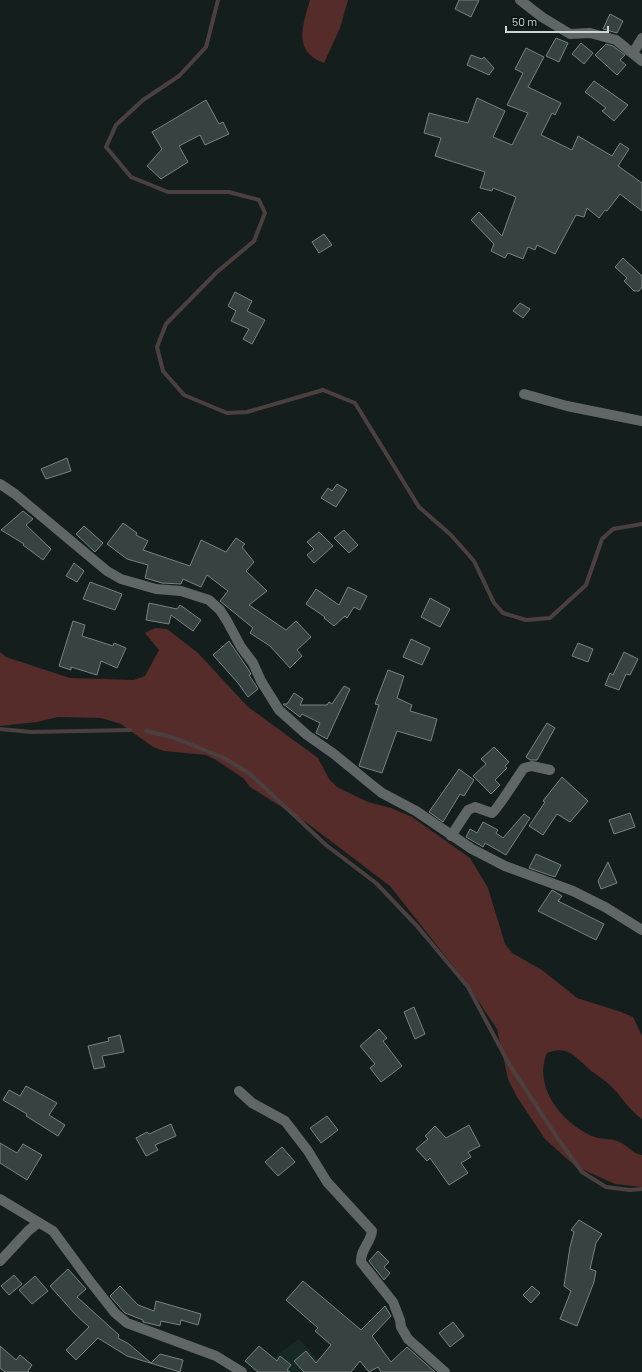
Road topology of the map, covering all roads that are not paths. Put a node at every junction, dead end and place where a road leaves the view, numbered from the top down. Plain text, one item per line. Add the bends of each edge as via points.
1 (520, 0) edge
2 (642, 38) edge
3 (634, 53) junction
4 (642, 61) edge
5 (524, 394) dead end
6 (642, 421) edge
7 (0, 484) edge
8 (550, 770) dead end
9 (451, 836) junction
10 (642, 930) edge
11 (239, 1091) dead end
12 (0, 1199) edge
13 (38, 1223) junction
14 (0, 1261) edge
15 (242, 1372) edge
16 (445, 1372) edge

1 - 3 street via 570,34 590,33 616,40
2 - 3 street
3 - 4 street
5 - 6 street via 567,406
7 - 9 street via 107,571 122,579 156,589 181,592 209,600 227,620 273,700 288,720 382,792 416,811
8 - 9 street via 532,766 524,768 496,811 492,813 475,807 468,810
9 - 10 street via 502,865 573,891
11 - 16 street via 252,1102 285,1121 327,1182 372,1231 372,1237 360,1257 361,1262 393,1302 401,1328 408,1339
12 - 13 street
13 - 14 street
13 - 15 street via 53,1231 115,1313 127,1323 216,1356

